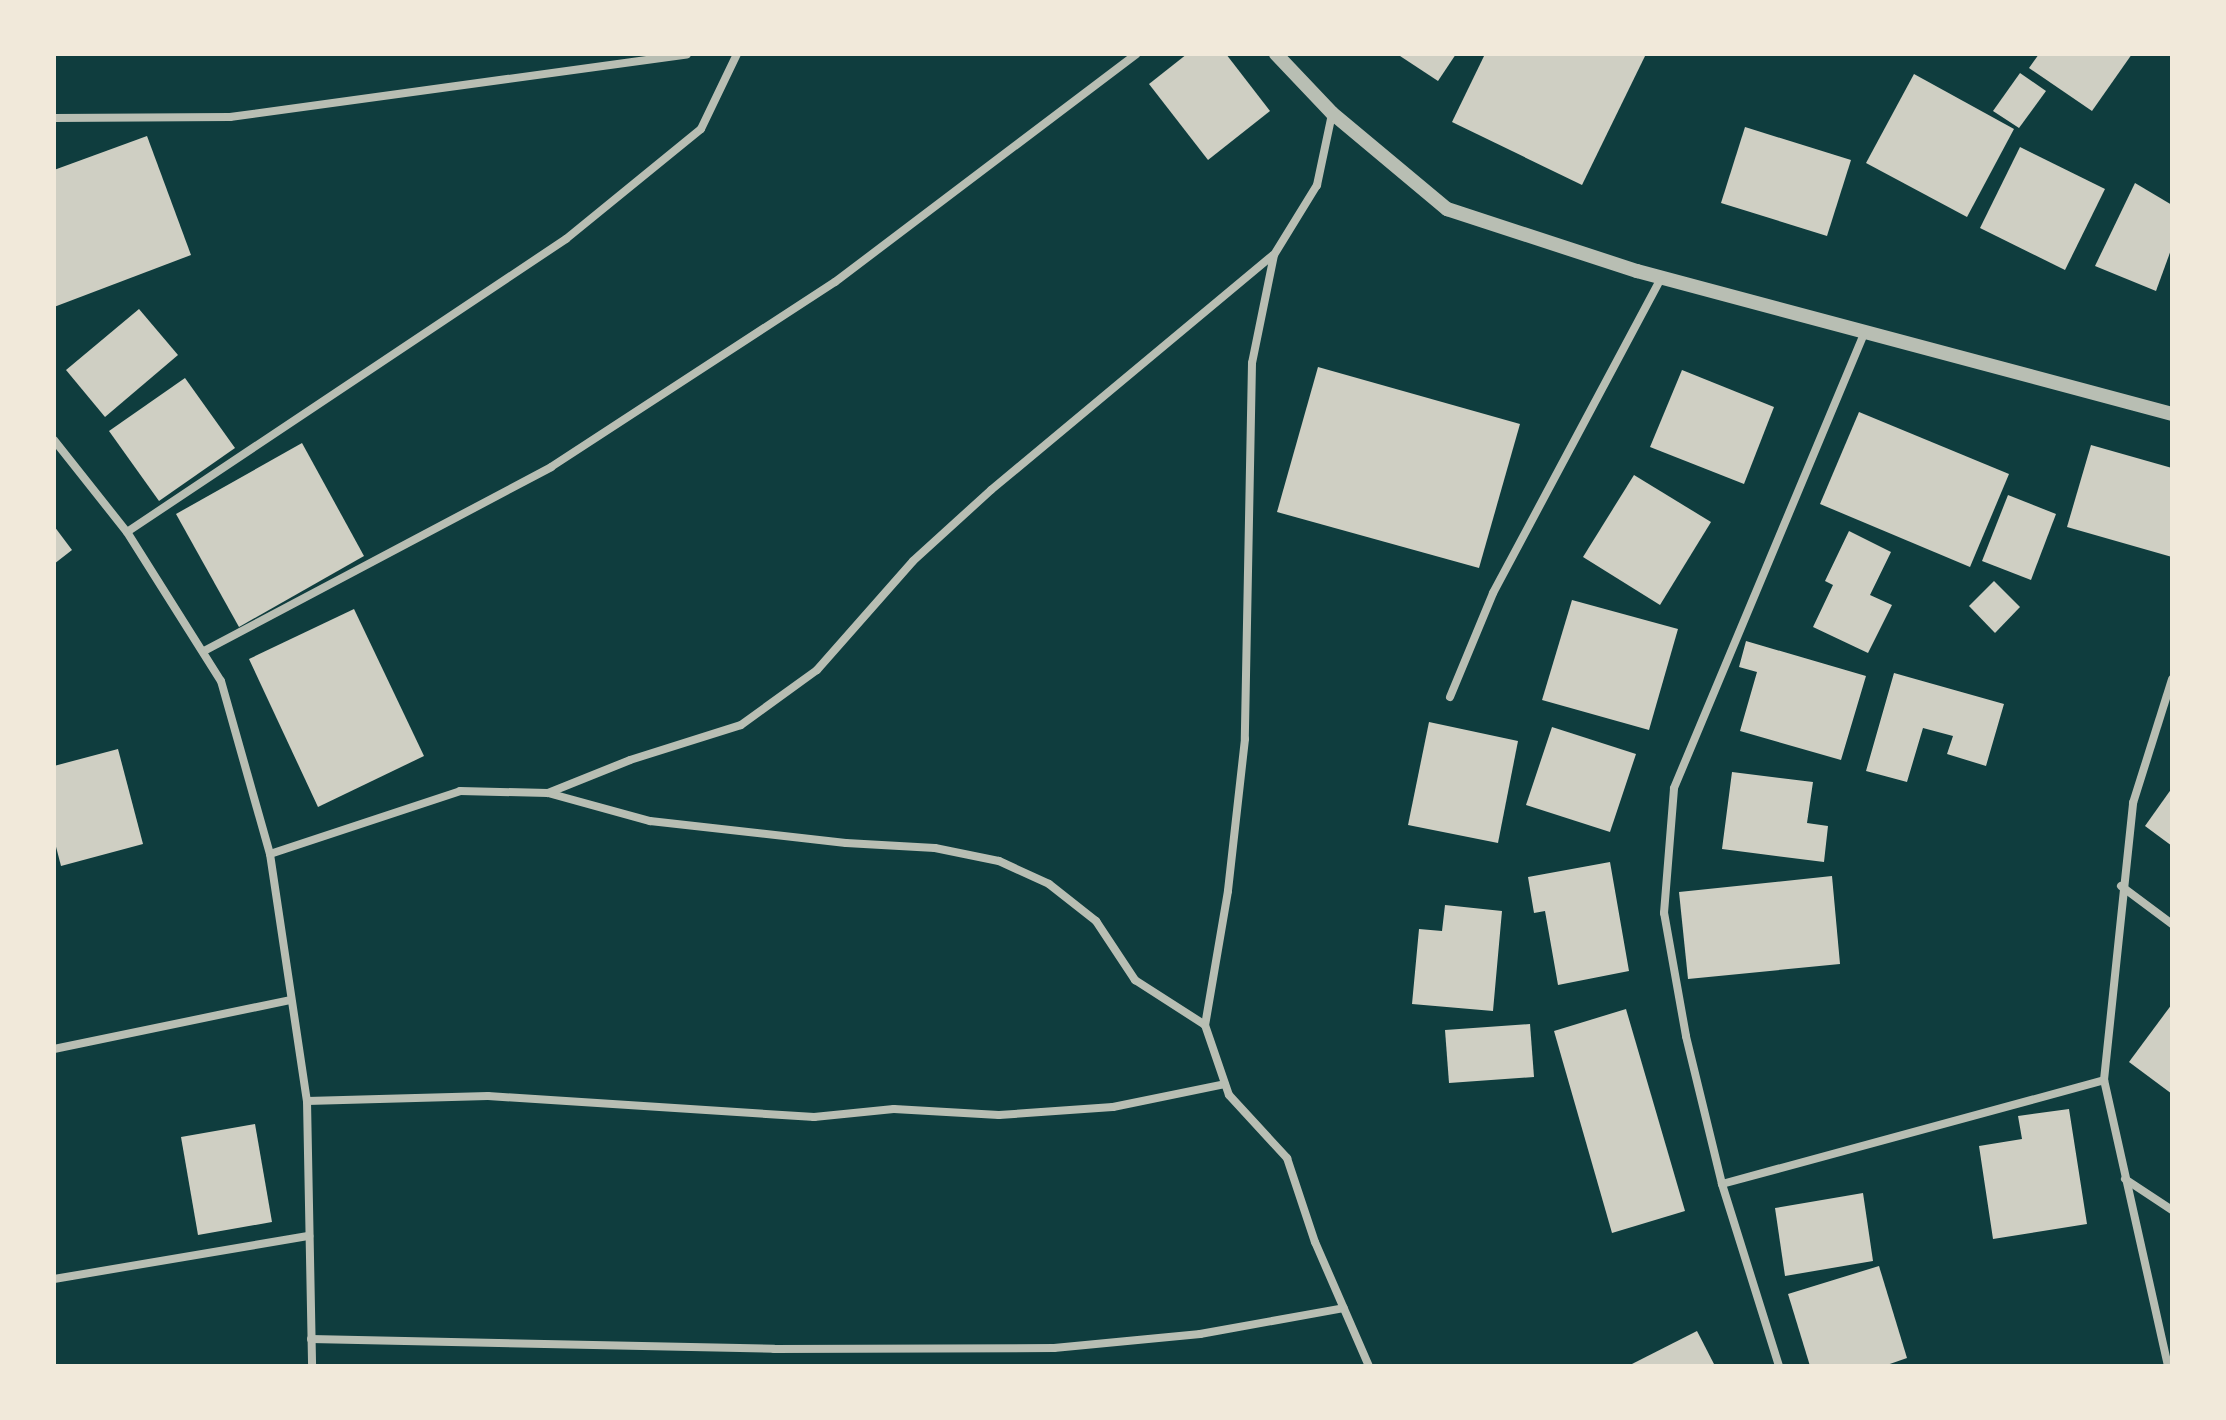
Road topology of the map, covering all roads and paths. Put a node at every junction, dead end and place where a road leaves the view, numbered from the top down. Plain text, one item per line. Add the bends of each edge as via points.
1 (687, 54) edge
2 (737, 54) edge
3 (1136, 54) edge
4 (1276, 54) edge
5 (1332, 113) junction
6 (54, 118) edge
7 (1274, 255) junction
8 (1662, 277) junction
9 (1865, 332) junction
10 (2172, 414) edge
11 (54, 440) edge
12 (127, 532) junction
13 (204, 651) junction
14 (2172, 679) edge
15 (1450, 697) dead end
16 (548, 793) junction
17 (270, 854) junction
18 (2121, 886) junction
19 (2172, 924) edge
20 (290, 1000) junction
21 (1205, 1025) junction
22 (54, 1049) edge
23 (2104, 1080) junction
24 (1225, 1084) junction
25 (307, 1101) junction
26 (2125, 1179) junction
27 (1722, 1184) junction
28 (2172, 1210) edge
29 (309, 1236) junction
30 (54, 1279) edge
31 (1344, 1308) junction
32 (311, 1339) junction
33 (312, 1366) edge
34 (1369, 1366) edge
35 (1779, 1366) edge
36 (2168, 1366) edge

1 - 6 street via 230,117
2 - 12 street via 701,129 566,239
3 - 13 street via 835,282 551,467
4 - 5 street
5 - 7 street via 1317,185
5 - 8 street via 1447,209
7 - 16 street via 950,527 817,670 741,725
7 - 21 street via 1252,363 1245,739 1228,891
8 - 9 street
8 - 15 street via 1493,593
9 - 10 street
9 - 27 street via 1674,788 1664,913 1686,1036
11 - 12 street
12 - 13 street
13 - 17 street via 221,681
14 - 18 street via 2133,803
16 - 17 street via 460,791
16 - 21 street via 650,821 935,848 999,861 1049,884 1096,921 1135,980
17 - 20 street
18 - 19 street
18 - 23 street
20 - 22 street
20 - 25 street
21 - 24 street
23 - 26 street
23 - 27 street
24 - 25 street via 1113,1107 999,1115 894,1109 814,1117 488,1096
24 - 31 street via 1287,1158
25 - 29 street
26 - 28 street
26 - 36 street
27 - 35 street
29 - 30 street
29 - 32 street
31 - 32 street via 1200,1334 1054,1348 774,1349
31 - 34 street
32 - 33 street

